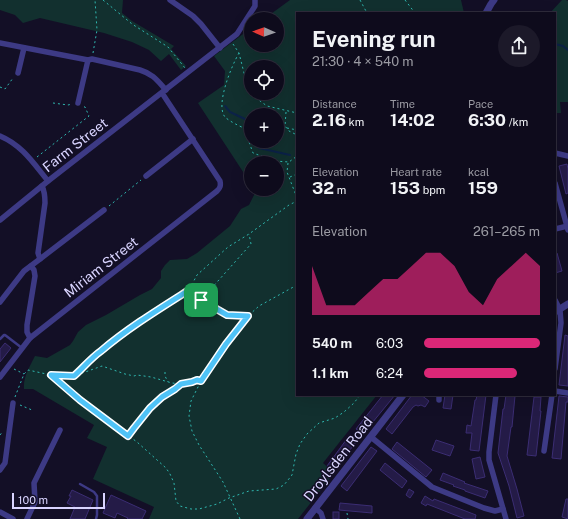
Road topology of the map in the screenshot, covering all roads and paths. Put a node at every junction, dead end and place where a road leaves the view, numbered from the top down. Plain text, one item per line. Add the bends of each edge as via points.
1 (95, 0) edge
2 (102, 0) edge
3 (170, 0) edge
4 (255, 0) edge
5 (360, 0) edge
6 (406, 0) edge
7 (494, 0) edge
8 (366, 12) edge
9 (414, 12) edge
10 (487, 12) edge
11 (230, 40) junction
12 (0, 43) edge
13 (24, 48) junction
14 (220, 48) junction
15 (239, 52) junction
16 (90, 59) junction
17 (188, 72) junction
18 (18, 73) joint
19 (0, 87) edge
20 (164, 92) junction
21 (53, 103) dead end
22 (78, 103) junction
23 (286, 111) junction
24 (296, 113) edge
25 (287, 128) junction
26 (296, 130) edge
27 (296, 134) edge
28 (0, 136) edge
29 (193, 140) junction
30 (556, 153) edge
31 (568, 156) edge
32 (296, 157) edge
33 (32, 161) junction
34 (288, 162) junction
35 (296, 174) edge
36 (146, 176) joint
37 (289, 177) junction
38 (48, 182) junction
39 (42, 186) junction
40 (556, 186) edge
41 (296, 195) edge
42 (296, 202) edge
43 (104, 210) joint
44 (0, 220) edge
45 (568, 227) edge
46 (556, 229) edge
47 (249, 234) junction
48 (40, 259) junction
49 (31, 266) junction
50 (296, 286) edge
51 (189, 290) junction
52 (201, 300) junction
53 (0, 302) edge
54 (568, 304) edge
55 (558, 311) edge
56 (248, 316) junction
57 (30, 338) junction
58 (0, 339) edge
59 (22, 348) junction
60 (556, 361) edge
61 (8, 366) junction
62 (165, 372) dead end
63 (24, 374) junction
64 (51, 375) junction
65 (0, 376) edge
66 (74, 376) junction
67 (201, 381) junction
68 (168, 382) junction
69 (181, 384) junction
70 (556, 391) edge
71 (568, 393) edge
72 (359, 396) edge
73 (403, 396) edge
74 (496, 396) edge
75 (552, 396) edge
76 (13, 402) junction
77 (32, 410) dead end
78 (60, 430) dead end
79 (128, 436) junction
80 (371, 437) junction
81 (544, 451) dead end
82 (0, 470) edge
83 (80, 484) dead end
84 (231, 498) junction
85 (316, 508) junction
86 (503, 509) junction
87 (0, 512) edge
88 (347, 513) dead end
89 (13, 519) edge
90 (27, 519) edge
91 (96, 519) edge
92 (240, 519) edge
93 (307, 519) edge
94 (323, 519) edge
95 (348, 519) edge
96 (506, 519) edge

1 - 16 path via 97,30
2 - 17 path via 132,24 168,47
3 - 14 street via 193,16
4 - 11 street, Farm Street via 256,6
5 - 8 path
6 - 9 path
7 - 10 street
11 - 14 street, Farm Street
11 - 15 path
12 - 13 street
13 - 16 street
13 - 18 street
14 - 17 street, Farm Street
15 - 23 path via 249,92 267,106
15 - 34 path via 231,68 221,110 226,118 244,128 253,153 275,161
16 - 20 street via 148,72 154,76
16 - 22 street
17 - 20 street, Farm Street
18 - 19 path via 4,88
20 - 29 street
20 - 38 street, Farm Street
21 - 22 path
22 - 33 path via 85,107 89,116
23 - 24 path
23 - 25 path
25 - 26 path
25 - 27 path
28 - 33 street via 18,146
29 - 36 street
29 - 57 street, Miriam Street via 220,181 220,188
30 - 31 street
32 - 34 path
33 - 38 street
34 - 37 path
35 - 37 path
36 - 43 path
37 - 41 path
38 - 39 street, Farm Street
39 - 44 street, Farm Street
39 - 48 street via 46,195 38,253
40 - 45 street
42 - 47 path
43 - 48 street
45 - 46 street
47 - 51 path via 228,246 197,276
47 - 52 path via 251,244
48 - 49 street
49 - 53 street via 21,274
49 - 57 street via 34,276 27,325
50 - 56 path via 259,306
51 - 52 path
51 - 66 path via 115,339
52 - 56 path via 227,315
54 - 55 street
55 - 60 street via 561,323
56 - 67 path
57 - 59 street, Miriam Street
58 - 59 lane via 5,335
59 - 61 street, Miriam Street
61 - 63 path
61 - 65 street, Miriam Street
62 - 68 path
63 - 64 path via 28,370
63 - 76 path
64 - 66 path
64 - 79 path
66 - 68 path via 102,366 125,374
67 - 69 path
67 - 84 path via 191,401 189,416 192,431
68 - 69 path
69 - 79 path via 153,405
70 - 71 street
72 - 84 path via 344,412 320,423 307,434 296,454 292,475 284,485 276,489 249,491
73 - 80 street, Droylsden Road
74 - 86 street via 489,460
75 - 81 street
76 - 77 path
76 - 82 street via 5,463
78 - 90 street via 34,483 35,502
79 - 84 path via 166,468 174,483 176,501 180,506 199,509
80 - 85 street, Droylsden Road
80 - 86 street via 432,487 484,508 495,511
83 - 91 lane via 97,496
84 - 92 path
85 - 93 street, Droylsden Road
85 - 94 street
86 - 96 street
87 - 89 street
88 - 95 path

